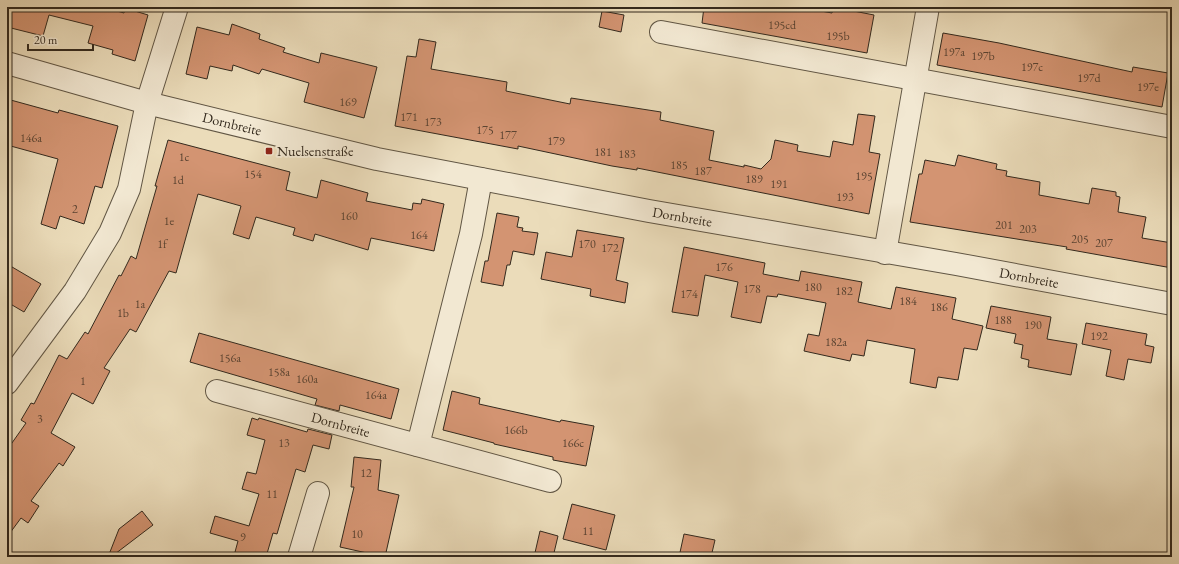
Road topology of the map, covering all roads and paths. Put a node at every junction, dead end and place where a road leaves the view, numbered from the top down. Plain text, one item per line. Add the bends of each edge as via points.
1 (177, 7) edge
2 (928, 7) edge
3 (661, 32) dead end
4 (7, 63) edge
5 (915, 79) junction
6 (147, 103) junction
7 (1172, 127) edge
8 (481, 179) junction
9 (885, 253) junction
10 (1172, 304) edge
11 (7, 383) edge
12 (217, 391) dead end
13 (418, 445) junction
14 (550, 481) dead end
15 (318, 493) dead end
16 (298, 557) edge

1 - 6 street
2 - 5 street
3 - 5 street
4 - 6 street, Dornbreite
5 - 7 street
5 - 9 street
6 - 8 street, Dornbreite via 377,159
6 - 11 street via 129,189 110,233 75,291
8 - 9 street, Dornbreite
8 - 13 street via 471,234
9 - 10 street, Dornbreite
12 - 13 street, Dornbreite
13 - 14 street, Dornbreite
15 - 16 street

